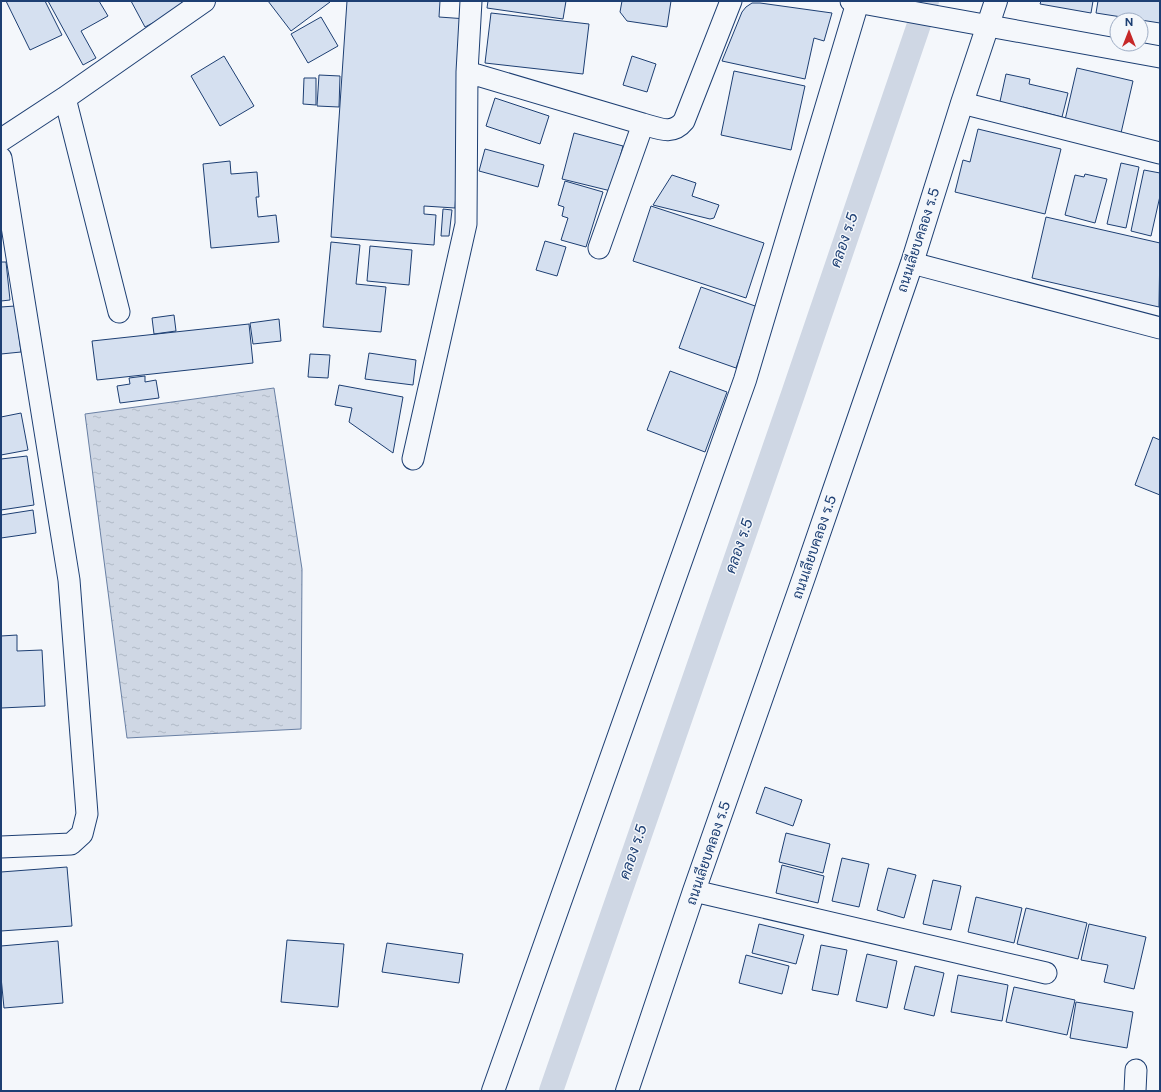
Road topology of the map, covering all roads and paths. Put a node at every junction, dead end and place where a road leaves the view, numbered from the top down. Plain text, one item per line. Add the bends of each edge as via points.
1 (204, 1) edge
2 (471, 1) edge
3 (731, 1) edge
4 (855, 1) edge
5 (996, 1) edge
6 (989, 26) junction
7 (1160, 57) edge
8 (467, 72) junction
9 (65, 98) junction
10 (962, 103) junction
11 (643, 124) junction
12 (1, 140) edge
13 (1160, 153) edge
14 (1, 158) edge
15 (599, 248) dead end
16 (912, 263) junction
17 (119, 312) dead end
18 (1160, 328) edge
19 (414, 459) dead end
20 (1, 847) edge
21 (694, 891) junction
22 (1046, 973) dead end
23 (1136, 1070) dead end
24 (494, 1091) edge
25 (627, 1091) edge
26 (1135, 1091) edge

1 - 9 street
2 - 8 street
3 - 11 street via 684,121 678,127 669,130
4 - 6 street
4 - 24 street via 745,380
5 - 6 street, ถนนเลียบคลอง ร.5
6 - 7 street
6 - 10 street, ถนนเลียบคลอง ร.5
8 - 11 street
8 - 19 street via 466,224
9 - 12 street
9 - 17 street
10 - 13 street
10 - 16 street, ถนนเลียบคลอง ร.5
11 - 15 street
14 - 20 street via 69,580 87,814 82,834 71,844
16 - 18 street
16 - 21 street, ถนนเลียบคลอง ร.5
21 - 22 street
21 - 25 street, ถนนเลียบคลอง ร.5
23 - 26 street

